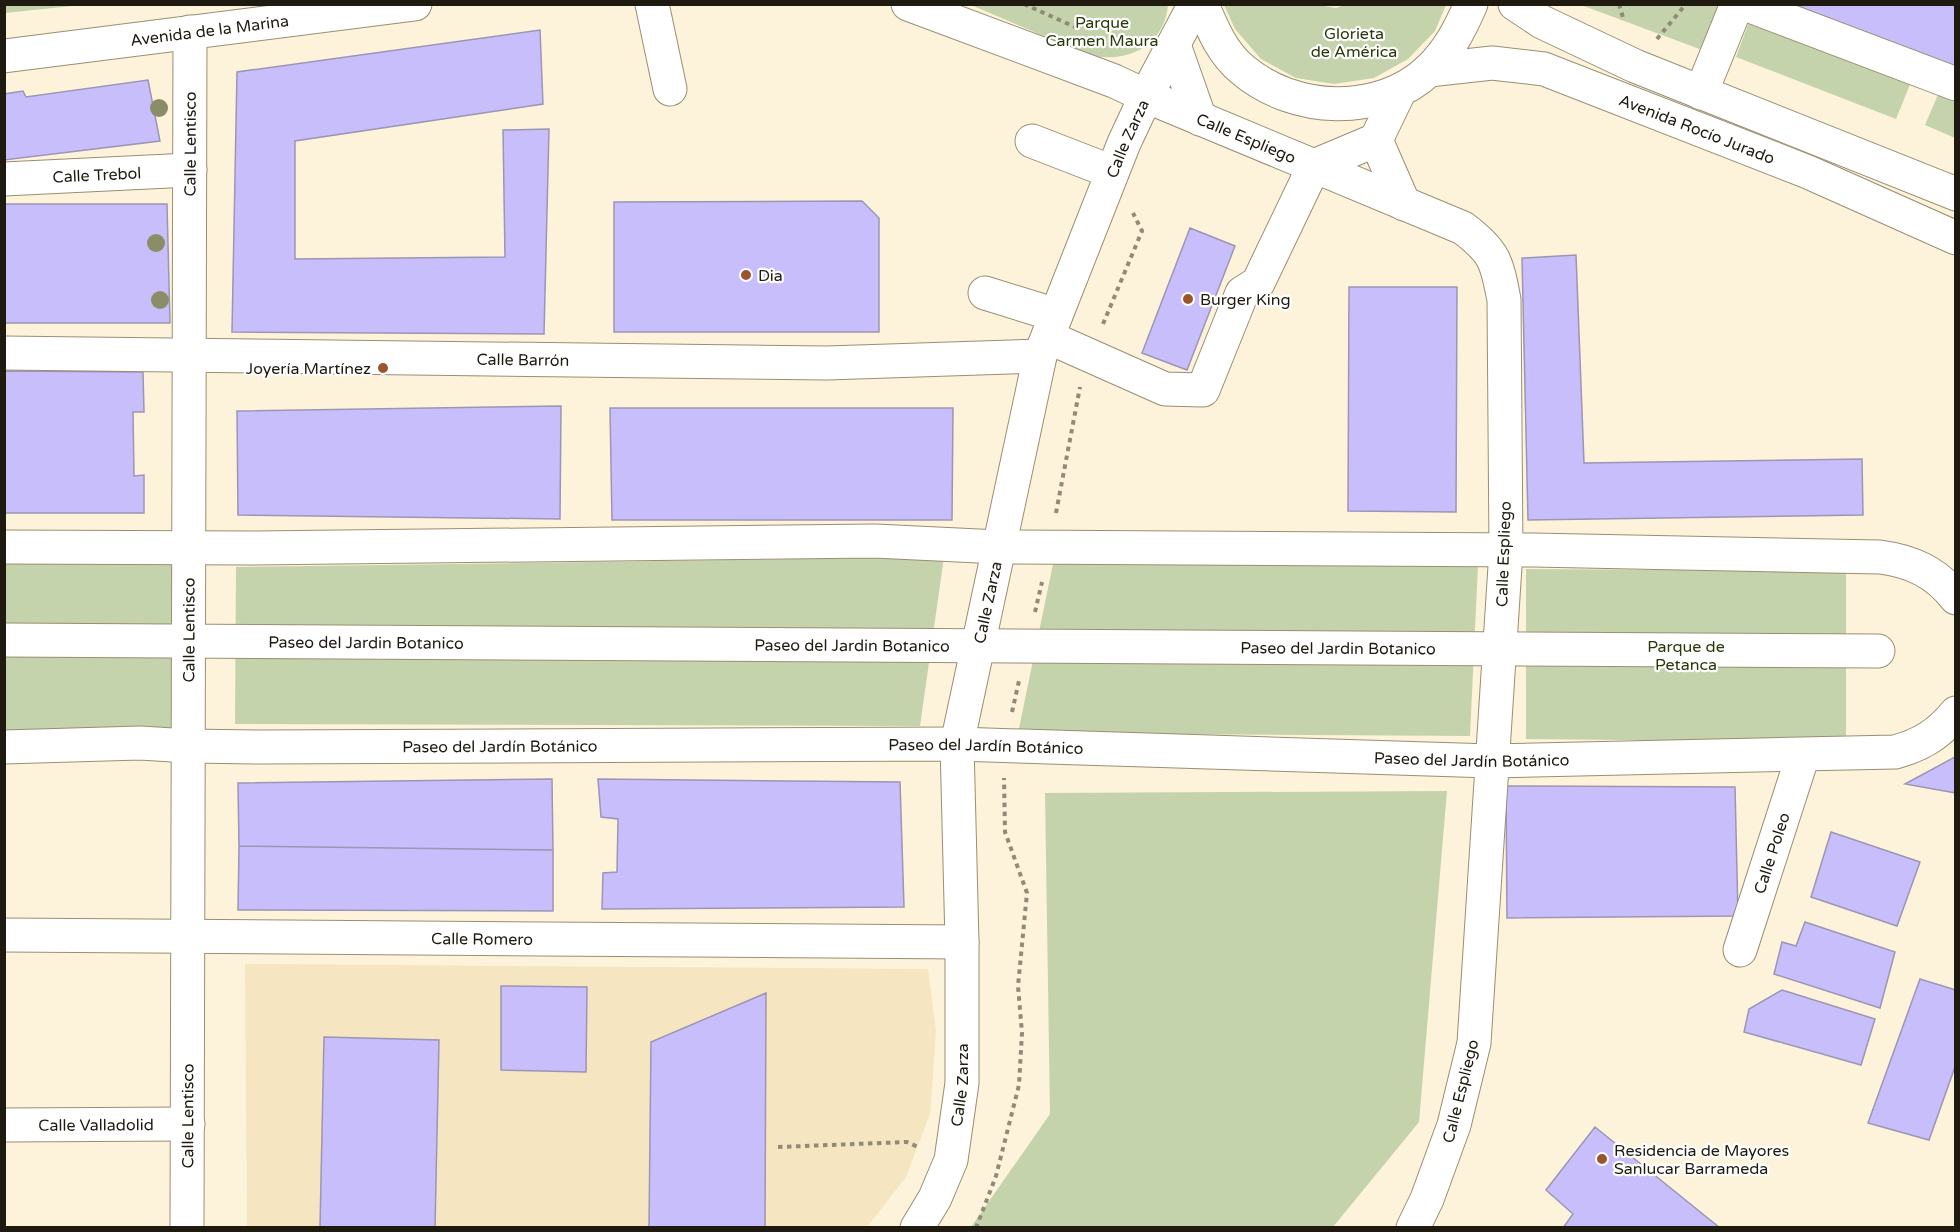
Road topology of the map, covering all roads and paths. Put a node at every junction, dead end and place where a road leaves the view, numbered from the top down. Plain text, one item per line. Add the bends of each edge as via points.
1 (415, 4) edge
2 (652, 4) edge
3 (908, 4) edge
4 (1195, 4) edge
5 (1202, 4) edge
6 (1471, 4) edge
7 (1515, 4) edge
8 (1737, 4) edge
9 (1745, 4) edge
10 (204, 22) edge
11 (1174, 45) junction
12 (4, 56) edge
13 (1429, 70) junction
14 (1956, 84) edge
15 (670, 89) dead end
16 (1400, 90) junction
17 (1701, 93) junction
18 (1146, 96) junction
19 (1200, 119) junction
20 (1376, 140) junction
21 (1032, 141) dead end
22 (1314, 166) junction
23 (190, 170) junction
24 (1112, 172) junction
25 (4, 179) edge
26 (1956, 194) edge
27 (1404, 204) junction
28 (1956, 238) edge
29 (985, 293) dead end
30 (1048, 336) junction
31 (4, 353) edge
32 (189, 356) junction
33 (999, 547) junction
34 (4, 548) edge
35 (189, 548) junction
36 (1506, 551) junction
37 (1956, 597) edge
38 (4, 640) edge
39 (189, 642) junction
40 (978, 646) junction
41 (1499, 649) junction
42 (1878, 651) dead end
43 (1956, 713) edge
44 (957, 744) junction
45 (189, 746) junction
46 (4, 747) edge
47 (1803, 755) junction
48 (1491, 761) junction
49 (4, 935) edge
50 (188, 935) junction
51 (962, 942) junction
52 (1740, 950) dead end
53 (188, 1124) junction
54 (4, 1125) edge
55 (778, 1147) dead end
56 (951, 1160) junction
57 (996, 1176) dead end
58 (187, 1227) edge
59 (917, 1227) edge
60 (1413, 1227) edge

1 - 10 street, Avenida de la Marina
2 - 15 street
3 - 18 street
4 - 11 street, Calle Zarza
5 - 16 street via 1215,37 1242,70 1278,93 1329,104 1360,103
6 - 13 street via 1454,40
7 - 17 street, Avenida Rocío Jurado via 1542,22
8 - 17 street
9 - 14 street
10 - 12 street, Avenida de la Marina
10 - 23 street, Calle Lentisco
11 - 18 street, Calle Zarza
11 - 19 street
13 - 16 street
13 - 28 street, Avenida Rocío Jurado via 1492,63 1544,69 1809,172
16 - 20 street
17 - 26 street, Avenida Rocío Jurado
18 - 19 street, Calle Espliego
18 - 24 street, Calle Zarza
19 - 22 street, Calle Espliego
20 - 22 street
20 - 27 street
21 - 24 street
22 - 27 street, Calle Espliego
22 - 30 street via 1258,283 1242,293 1203,390 1165,388
23 - 25 street, Calle Trebol
23 - 32 street, Calle Lentisco
24 - 30 street, Calle Zarza
27 - 36 street, Calle Espliego via 1463,228 1484,244 1498,267 1504,300
29 - 30 street
30 - 32 street, Calle Barrón via 827,363
30 - 33 street, Calle Zarza
31 - 32 street, Calle Barrón
32 - 35 street, Calle Lentisco
33 - 35 street via 875,541
33 - 36 street
33 - 40 street, Calle Zarza
34 - 35 street
35 - 39 street, Calle Lentisco
36 - 37 street via 1880,557 1917,566 1934,575
36 - 41 street, Calle Espliego
38 - 39 street, Paseo del Jardin Botanico
39 - 40 street, Paseo del Jardin Botanico
39 - 45 street, Calle Lentisco
40 - 41 street, Paseo del Jardin Botanico
40 - 44 street, Calle Zarza
41 - 42 street, Paseo del Jardin Botanico
41 - 48 street, Calle Espliego
43 - 47 street, Paseo del Jardín Botánico via 1930,738 1895,752
44 - 45 street, Paseo del Jardín Botánico
44 - 48 street, Paseo del Jardín Botánico
44 - 51 street, Calle Zarza
45 - 46 street, Paseo del Jardín Botánico via 140,743
45 - 50 street, Calle Lentisco
47 - 48 street, Paseo del Jardín Botánico
47 - 52 street, Calle Poleo
48 - 60 street, Calle Espliego via 1474,1043 1454,1125
49 - 50 street, Calle Romero
50 - 51 street, Calle Romero
50 - 53 street, Calle Lentisco
51 - 56 street, Calle Zarza via 962,1083
53 - 54 street, Calle Valladolid
53 - 58 street, Calle Lentisco
55 - 56 path via 907,1142
56 - 57 path
56 - 59 street, Calle Zarza

